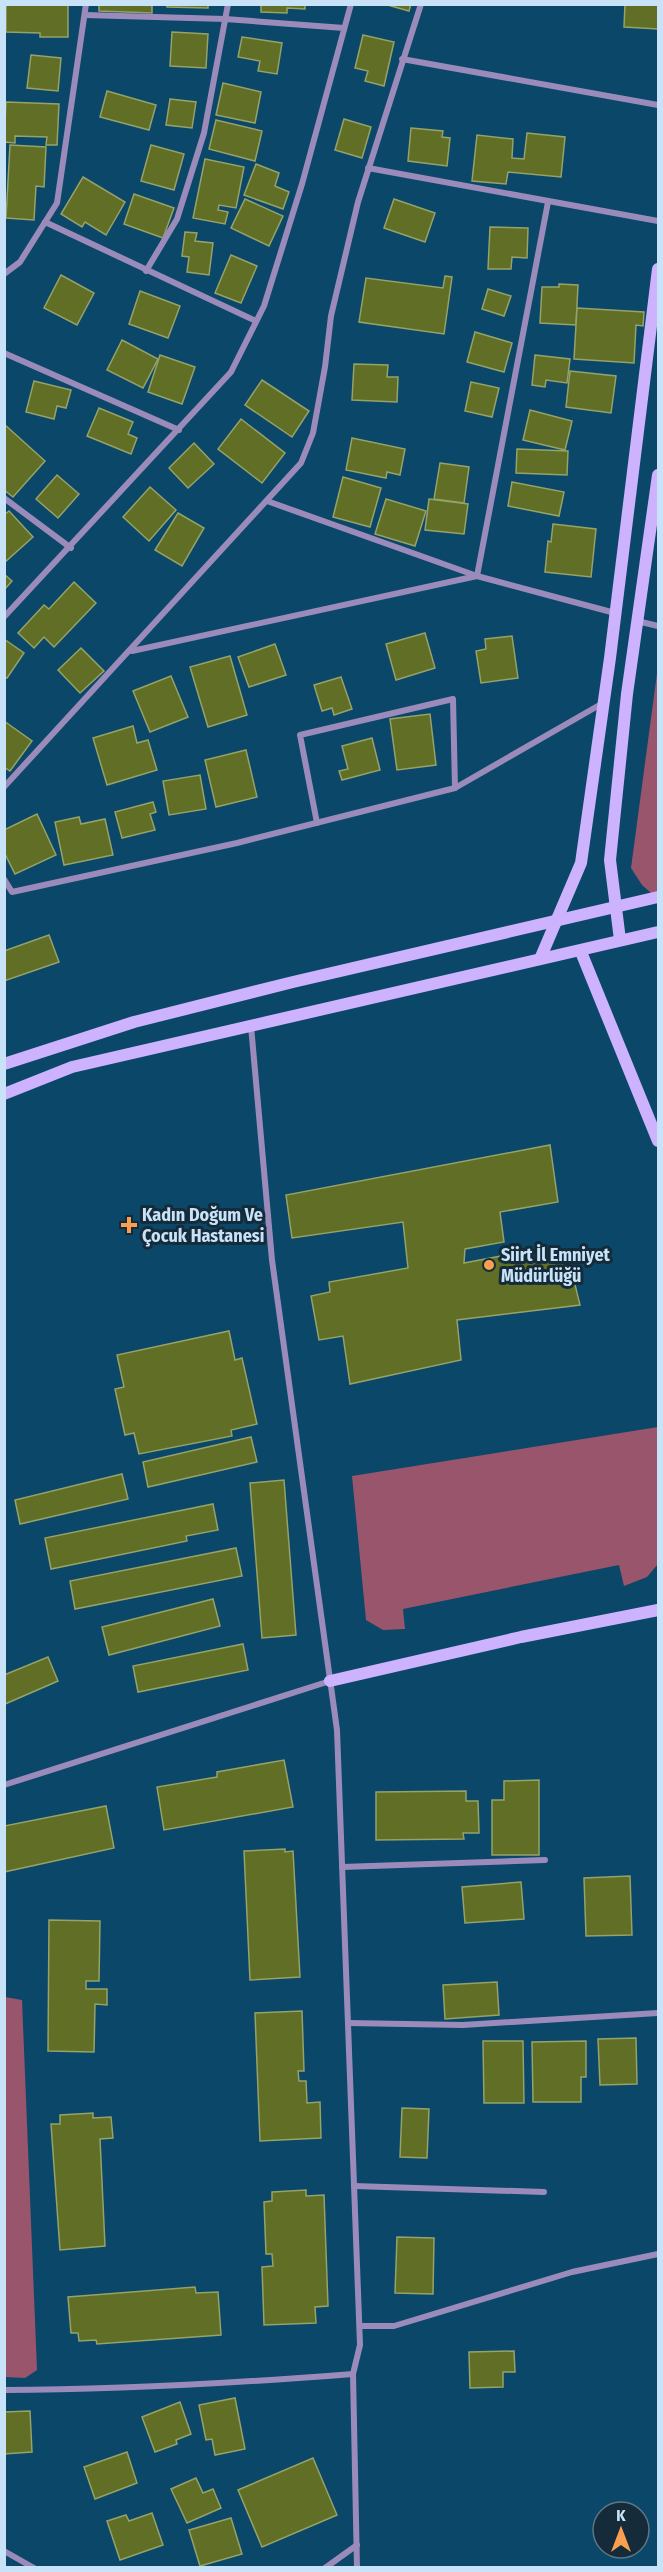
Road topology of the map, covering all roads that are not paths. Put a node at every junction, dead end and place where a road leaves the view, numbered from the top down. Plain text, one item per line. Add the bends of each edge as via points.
1 (86, 4) edge
2 (228, 4) edge
3 (351, 4) edge
4 (421, 4) edge
5 (85, 15) junction
6 (225, 19) junction
7 (344, 28) junction
8 (402, 59) junction
9 (658, 105) edge
10 (368, 168) junction
11 (548, 202) junction
12 (658, 221) edge
13 (45, 222) junction
14 (658, 269) edge
15 (146, 271) junction
16 (4, 274) edge
17 (256, 321) junction
18 (4, 352) edge
19 (179, 430) junction
20 (658, 475) edge
21 (4, 498) edge
22 (267, 501) junction
23 (71, 548) junction
24 (477, 576) junction
25 (616, 613) junction
26 (4, 617) edge
27 (637, 621) junction
28 (658, 626) edge
29 (130, 651) junction
30 (604, 702) junction
31 (4, 787) edge
32 (455, 788) junction
33 (317, 823) junction
34 (4, 879) edge
35 (658, 897) edge
36 (615, 906) junction
37 (557, 920) junction
38 (658, 932) edge
39 (620, 940) junction
40 (581, 952) junction
41 (540, 959) junction
42 (251, 1026) junction
43 (4, 1064) edge
44 (4, 1094) edge
45 (658, 1141) edge
46 (658, 1610) edge
47 (330, 1682) junction
48 (4, 1785) edge
49 (545, 1860) dead end
50 (342, 1867) junction
51 (658, 2013) edge
52 (348, 2023) junction
53 (354, 2186) junction
54 (544, 2192) dead end
55 (658, 2254) edge
56 (360, 2326) junction
57 (353, 2374) junction
58 (4, 2390) edge
59 (357, 2545) junction
60 (4, 2551) edge
61 (34, 2568) edge
62 (325, 2568) edge
63 (357, 2568) edge

1 - 5 street
2 - 6 street
3 - 7 street
4 - 8 street
5 - 6 street
5 - 13 street via 57,203
6 - 7 street
6 - 15 street via 204,133 177,219
7 - 17 street via 299,195
8 - 9 street
8 - 10 street
10 - 11 street
10 - 22 street via 331,316 313,433 301,463
11 - 12 street
11 - 24 street
13 - 15 street
13 - 16 street via 20,262
14 - 25 street
15 - 17 street
17 - 19 street via 231,372
18 - 19 street
19 - 23 street
20 - 27 street
21 - 23 street
22 - 24 street
22 - 29 street
23 - 26 street
24 - 25 street
24 - 29 street
25 - 30 street
27 - 28 street
27 - 36 street via 610,860
29 - 31 street
30 - 32 street
30 - 37 street via 581,863
32 - 33 street
32 - 33 street via 453,699 300,735
33 - 34 street via 12,892
35 - 36 street
36 - 37 street
36 - 39 street
37 - 41 street
37 - 43 street via 134,1022
38 - 39 street
39 - 40 street
40 - 41 street
40 - 45 street
41 - 42 street
42 - 44 street via 72,1067
42 - 47 street via 272,1260
46 - 47 street via 521,1637
47 - 48 street
47 - 50 street via 337,1730
49 - 50 street
50 - 52 street
51 - 52 street via 463,2025
52 - 53 street
53 - 54 street
53 - 56 street
55 - 56 street via 572,2272 394,2326
56 - 57 street
57 - 58 street via 217,2385
57 - 59 street
59 - 62 street
59 - 63 street
60 - 61 street

